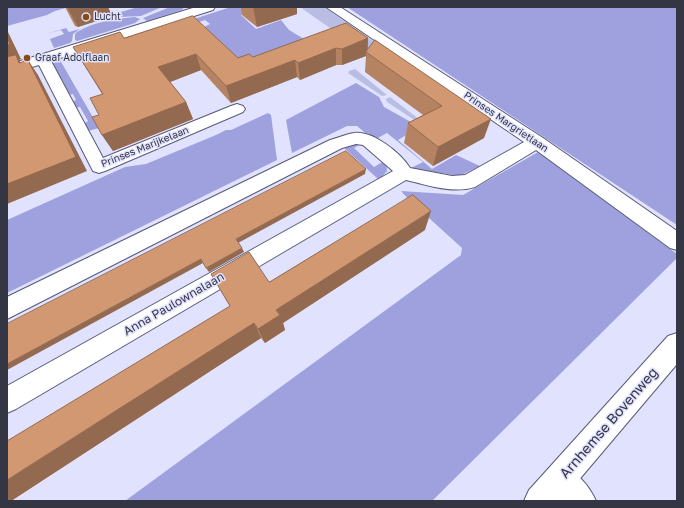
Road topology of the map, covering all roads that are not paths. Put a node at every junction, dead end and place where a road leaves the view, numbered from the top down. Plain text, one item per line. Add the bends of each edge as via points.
1 (209, 7) edge
2 (332, 7) edge
3 (43, 58) junction
4 (7, 70) edge
5 (237, 109) dead end
6 (537, 142) junction
7 (404, 173) junction
8 (677, 242) edge
9 (7, 308) edge
10 (677, 345) edge
11 (7, 400) edge
12 (560, 479) junction
13 (540, 501) edge
14 (581, 501) edge

1 - 3 street
2 - 6 street, Prinses Margrietlaan
3 - 4 street
3 - 5 street, Prinses Marijkelaan via 99,167
6 - 7 street via 468,182 452,183
6 - 8 street, Prinses Margrietlaan
7 - 9 street via 399,165 368,140 355,138 336,144
7 - 11 street, Anna Paulownalaan
10 - 12 main road, Arnhemse Bovenweg
12 - 13 main road, Arnhemse Bovenweg
12 - 14 street

